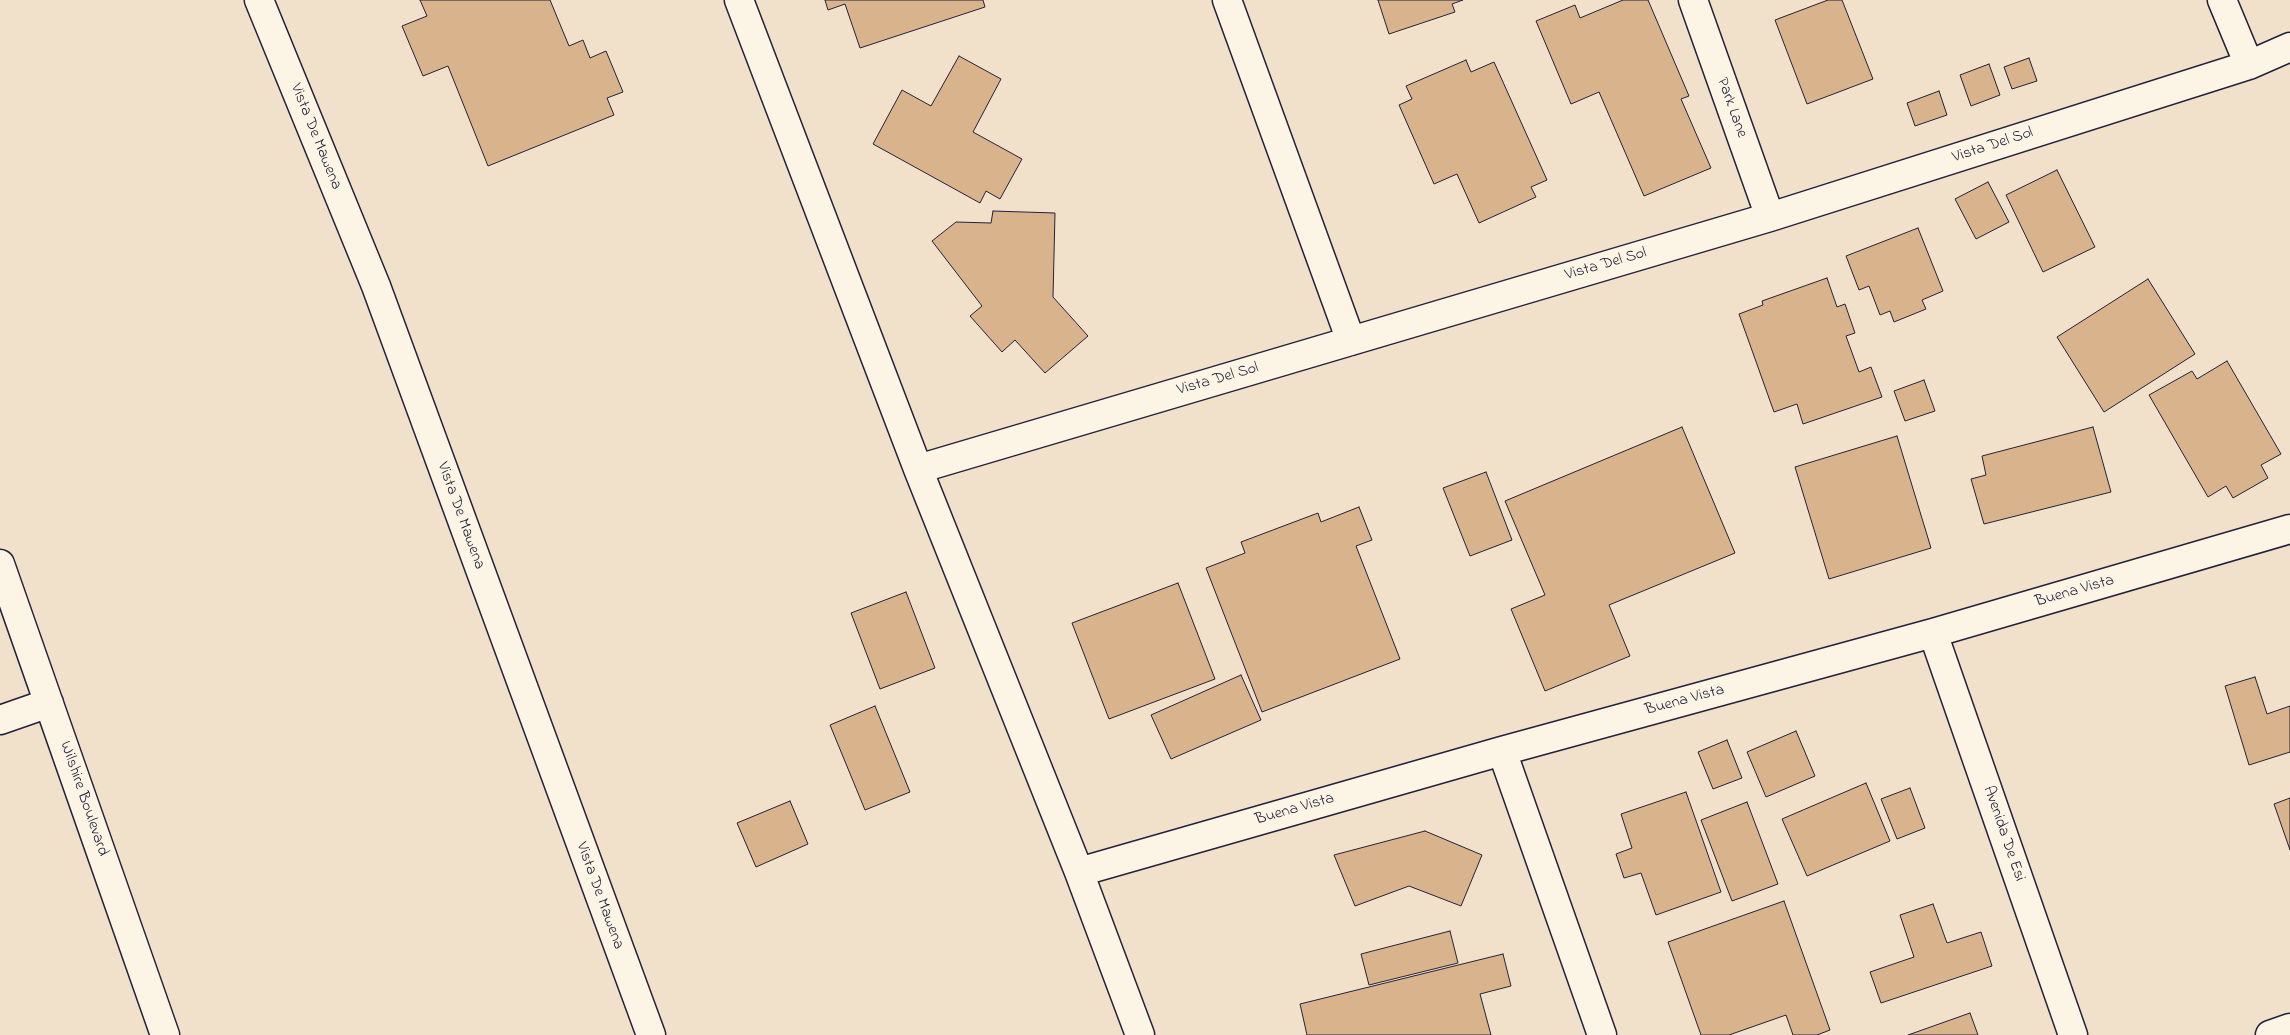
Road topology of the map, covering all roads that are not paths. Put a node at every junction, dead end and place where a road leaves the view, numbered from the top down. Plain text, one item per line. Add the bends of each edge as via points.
1 (259, 0) edge
2 (739, 0) edge
3 (1227, 0) edge
4 (1693, 0) edge
5 (2222, 0) edge
6 (2290, 48) edge
7 (2249, 65) junction
8 (1770, 217) junction
9 (1351, 341) junction
10 (918, 469) junction
11 (2290, 529) edge
12 (0, 564) edge
13 (1933, 633) junction
14 (49, 703) junction
15 (0, 720) edge
16 (1502, 751) junction
17 (1079, 872) junction
18 (2290, 1028) edge
19 (165, 1035) edge
20 (651, 1035) edge
21 (1140, 1035) edge
22 (1602, 1035) edge
23 (2073, 1035) edge
24 (2270, 1035) edge

1 - 20 street, Vista De Mawena via 376,286
2 - 10 street
3 - 9 street
4 - 8 street, Park Lane
5 - 7 street
6 - 7 street, Vista Del Sol
7 - 8 street, Vista Del Sol
8 - 9 street, Vista Del Sol
9 - 10 street, Vista Del Sol
10 - 17 street
11 - 13 street, Buena Vista
12 - 14 street, Wilshire Boulevard
13 - 16 street, Buena Vista
13 - 23 street, Avenida De Esi
14 - 15 street
14 - 19 street, Wilshire Boulevard
16 - 17 street, Buena Vista
16 - 22 street
17 - 21 street
18 - 24 street

